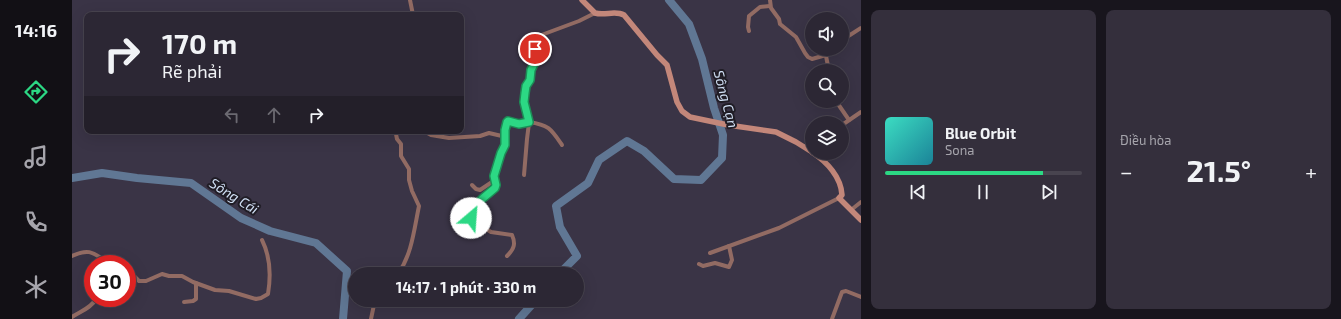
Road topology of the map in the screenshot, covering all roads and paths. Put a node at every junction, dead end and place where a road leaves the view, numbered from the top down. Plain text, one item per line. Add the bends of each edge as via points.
1 (410, 0) edge
2 (582, 0) edge
3 (770, 0) edge
4 (770, 6) junction
5 (413, 12) edge
6 (595, 13) junction
7 (861, 28) edge
8 (749, 31) dead end
9 (849, 36) edge
10 (805, 53) edge
11 (807, 56) edge
12 (822, 56) edge
13 (861, 112) edge
14 (849, 120) edge
15 (529, 122) junction
16 (396, 134) edge
17 (429, 134) edge
18 (506, 137) junction
19 (562, 145) dead end
20 (804, 147) edge
21 (822, 160) edge
22 (524, 175) dead end
23 (495, 180) junction
24 (472, 185) dead end
25 (840, 198) junction
26 (861, 202) edge
27 (851, 210) junction
28 (861, 220) edge
29 (262, 240) dead end
30 (729, 246) junction
31 (710, 253) dead end
32 (94, 255) edge
33 (72, 256) edge
34 (507, 256) dead end
35 (699, 264) dead end
36 (401, 267) edge
37 (136, 278) edge
38 (196, 283) junction
39 (861, 297) edge
40 (184, 302) dead end
41 (88, 307) edge
42 (374, 307) edge
43 (72, 317) edge
44 (371, 319) edge
45 (832, 319) edge

1 - 5 street
2 - 6 street
3 - 4 street
4 - 8 street via 760,7 749,16
4 - 10 street via 780,24 796,37
6 - 15 street via 536,37 534,64 526,86 524,102
6 - 20 street via 620,12 624,15 667,65 682,111 704,120 776,132
7 - 9 street
11 - 12 street via 812,59
13 - 14 street
15 - 18 street via 524,124 508,121
15 - 19 street via 546,126
15 - 22 street
16 - 36 street via 401,144 401,156 409,169 412,191 419,206 412,244
17 - 18 street via 449,138 489,133
18 - 23 street
21 - 25 street via 839,183 842,195
23 - 24 street via 480,190
23 - 34 street via 495,188 477,204 471,218 492,232 512,235 515,245
25 - 27 street
25 - 30 street via 778,228
26 - 27 street
27 - 28 street
29 - 38 street via 268,257 267,295 253,298
30 - 31 street
30 - 35 street via 732,260 730,267 715,263 703,266
32 - 33 street via 85,251
37 - 38 street via 139,281 146,281 162,274 184,276
38 - 40 street via 196,299
39 - 45 street via 842,292
41 - 43 street
42 - 44 street

